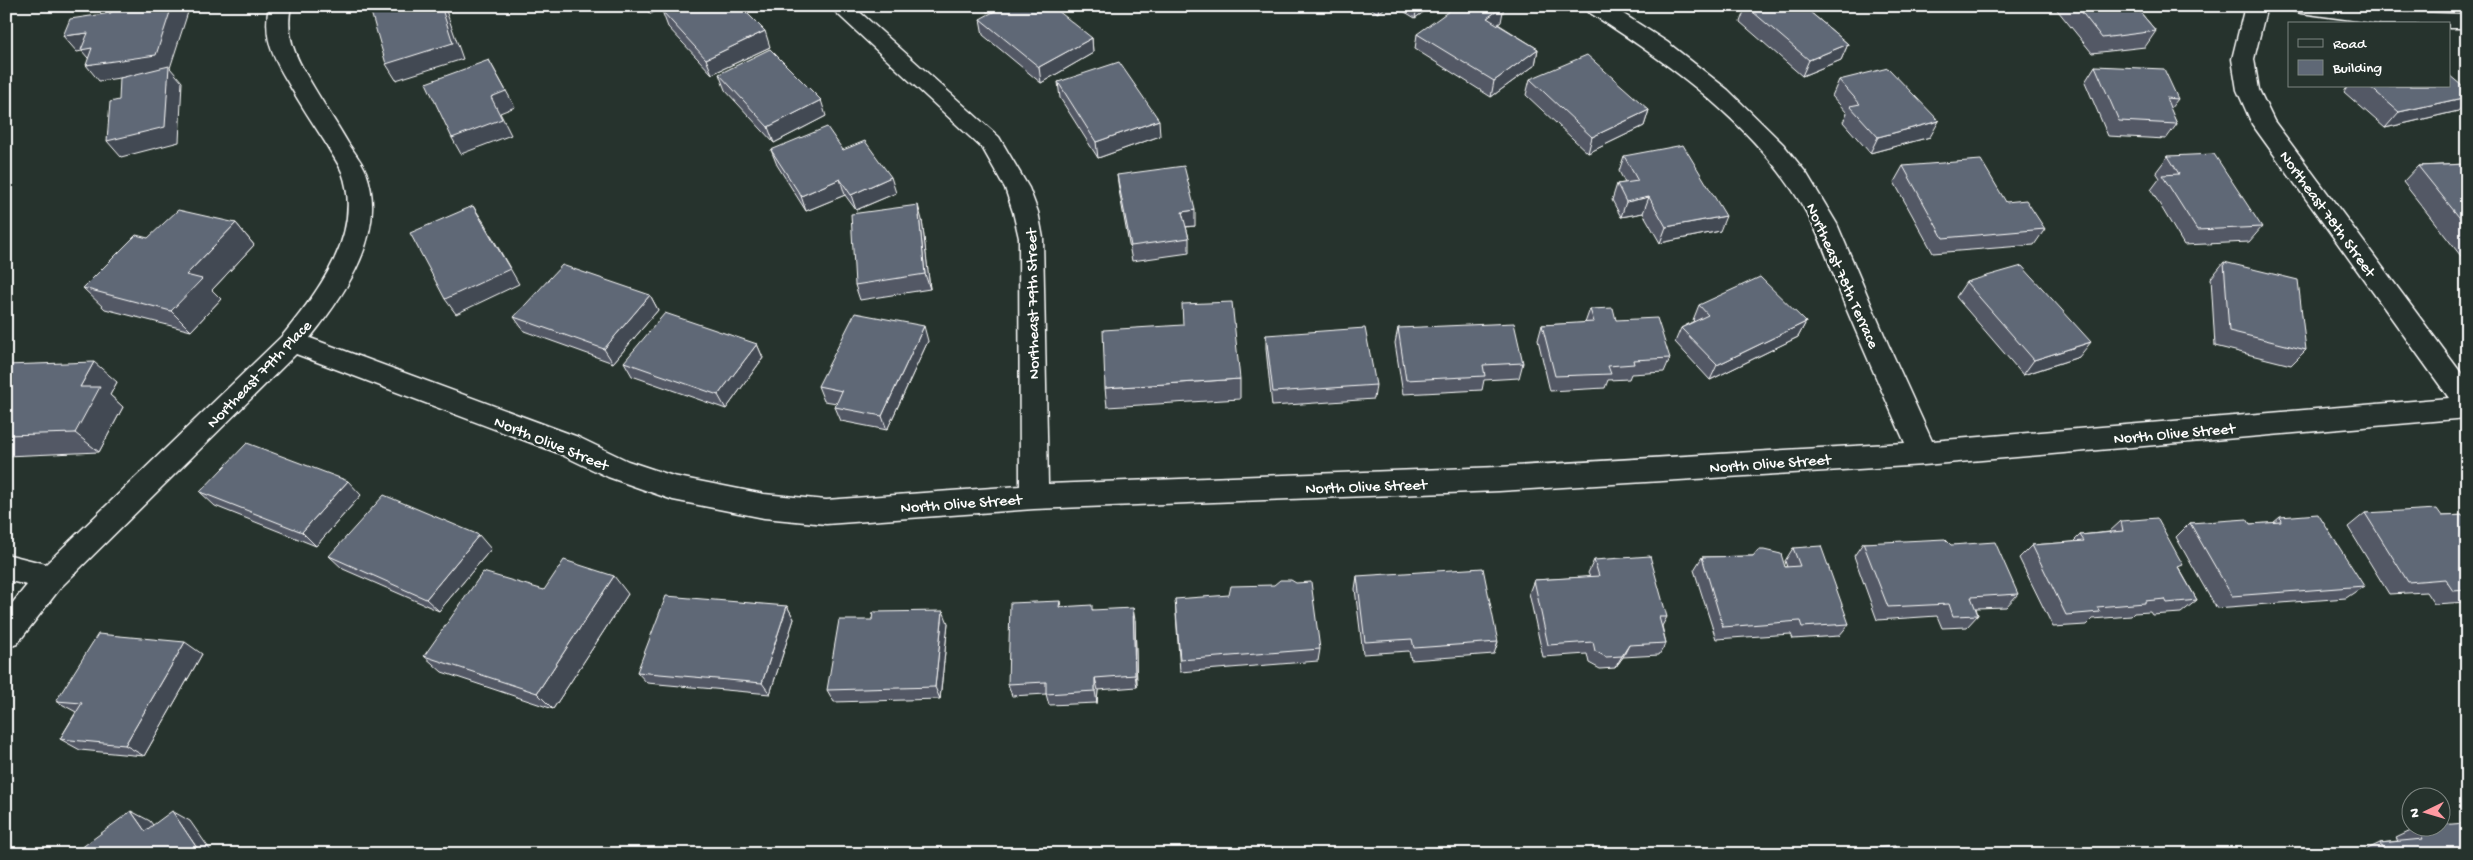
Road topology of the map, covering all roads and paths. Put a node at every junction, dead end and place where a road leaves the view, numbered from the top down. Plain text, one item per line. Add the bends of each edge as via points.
1 (280, 6) edge
2 (840, 6) edge
3 (1595, 6) edge
4 (2256, 6) edge
5 (2302, 6) edge
6 (2467, 21) edge
7 (292, 342) junction
8 (2467, 402) edge
9 (2467, 407) edge
10 (1924, 453) junction
11 (1034, 497) junction
12 (6, 567) edge
13 (51, 578) junction
14 (6, 634) edge

1 - 7 street, Northeast 79th Place via 275,24 279,49 354,172 360,205 346,264 321,307
2 - 11 street, Northeast 79th Street via 991,143 1003,158 1022,196 1031,238
3 - 10 street, Northeast 78th Terrace via 1647,38 1708,86 1747,120 1793,175 1819,213
4 - 8 street, Northeast 78th Street via 2243,59 2248,90 2264,124
5 - 6 street via 2398,18
7 - 11 street, North Olive Street via 673,488 764,506 826,512
7 - 13 street, Northeast 79th Place
9 - 10 street, North Olive Street
10 - 11 street, North Olive Street via 1499,479
12 - 13 street
13 - 14 street, Northeast 79th Place

